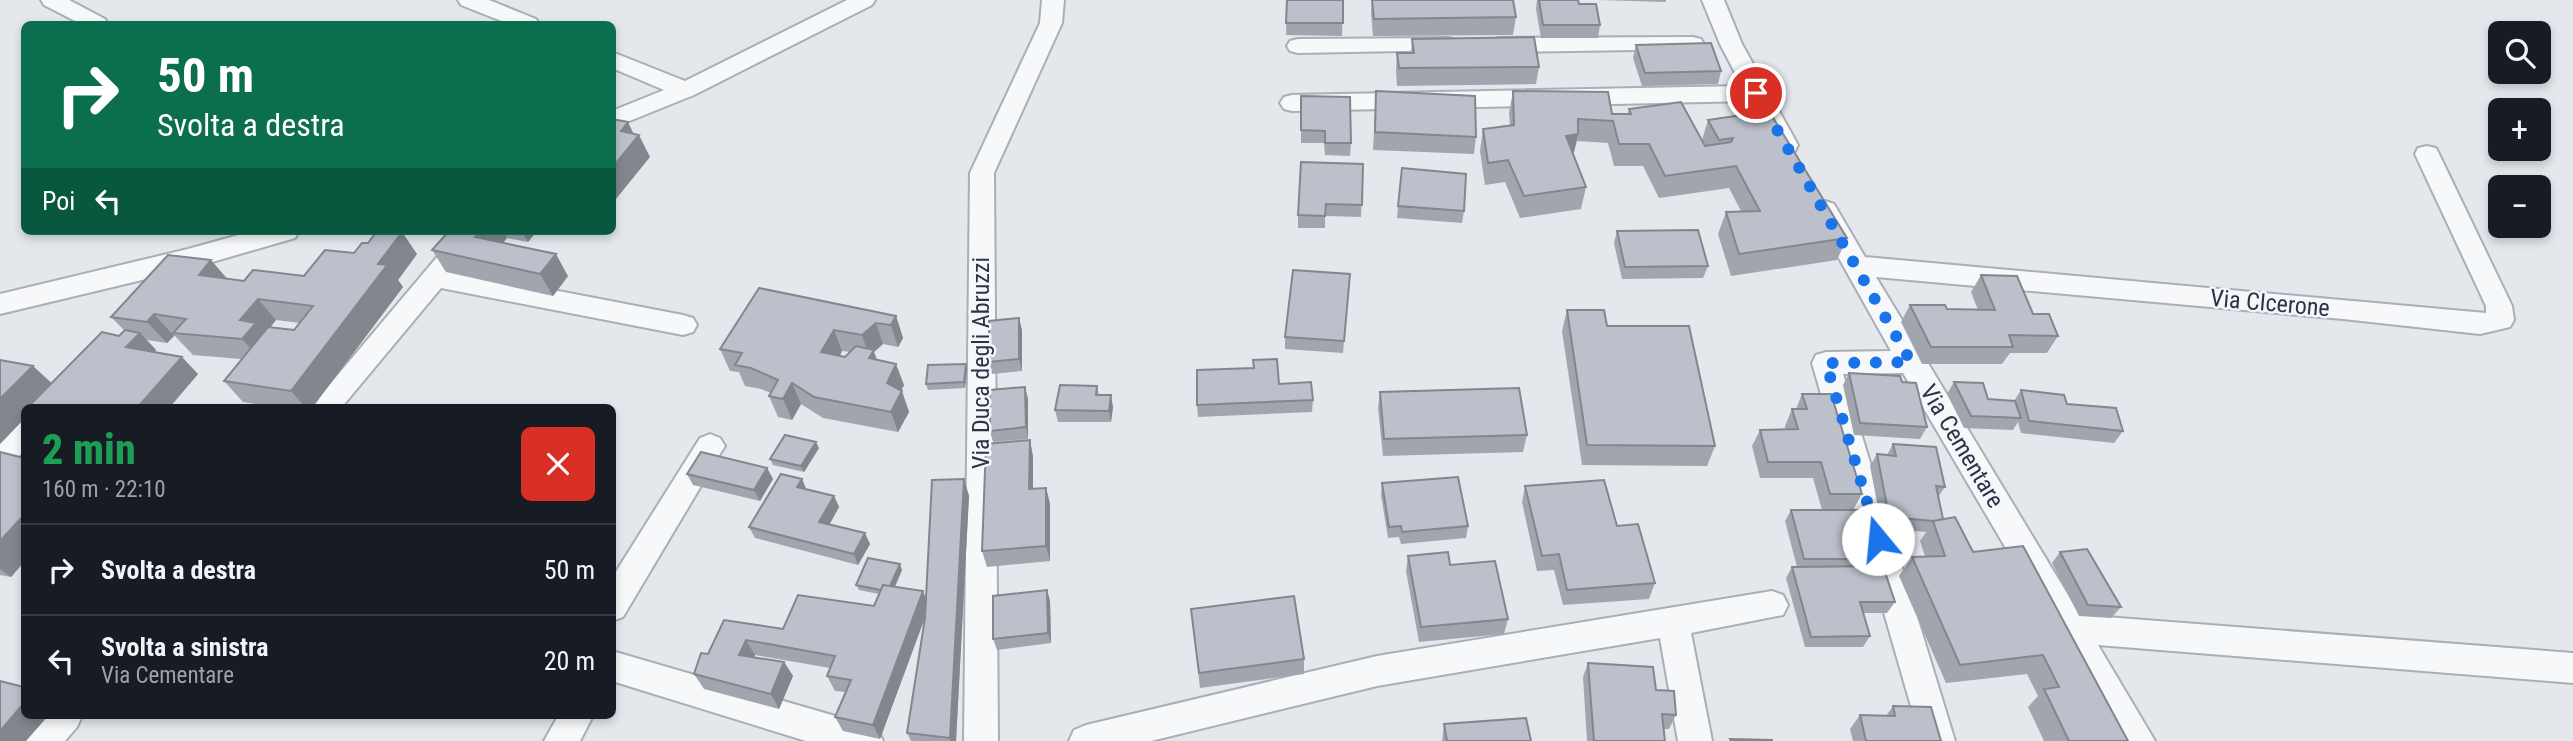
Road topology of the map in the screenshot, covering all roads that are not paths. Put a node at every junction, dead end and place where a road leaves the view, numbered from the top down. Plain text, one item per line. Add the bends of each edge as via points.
1 (52, 0) edge
2 (469, 0) edge
3 (864, 0) edge
4 (1054, 0) edge
5 (1713, 0) edge
6 (91, 21) edge
7 (521, 21) edge
8 (1731, 44) junction
9 (1298, 46) dead end
10 (616, 62) edge
11 (686, 90) junction
12 (1756, 93) junction
13 (1292, 103) dead end
14 (616, 118) edge
15 (2427, 154) dead end
16 (272, 235) edge
17 (471, 235) edge
18 (188, 259) junction
19 (1858, 266) junction
20 (435, 277) junction
21 (159, 296) edge
22 (0, 304) edge
23 (683, 325) dead end
24 (1911, 362) junction
25 (327, 404) edge
26 (21, 436) edge
27 (710, 446) dead end
28 (0, 458) edge
29 (616, 600) edge
30 (1772, 606) dead end
31 (1673, 622) junction
32 (2072, 629) junction
33 (616, 667) edge
34 (2573, 668) edge
35 (62, 719) edge
36 (574, 719) edge
37 (845, 739) edge
38 (43, 741) edge
39 (561, 741) edge
40 (981, 741) edge
41 (1086, 741) edge
42 (1695, 741) edge
43 (1938, 741) edge
44 (2138, 741) edge

1 - 6 street
2 - 7 street
3 - 11 street
4 - 40 street, Via Duca degli Abruzzi via 1051,23 982,173
5 - 8 street, Via Cementare
8 - 9 street
8 - 12 street, Via Cementare
10 - 11 street
11 - 14 street
12 - 13 street
12 - 19 street, Via Cementare
15 - 19 street, Via CIcerone via 2499,306 2500,320 2480,324
16 - 18 street
17 - 20 street
18 - 21 street
18 - 22 street
19 - 24 street, Via Cementare
20 - 23 street
20 - 25 street
24 - 32 street, Via Cementare
24 - 43 street via 1826,363
26 - 28 street
27 - 29 street
30 - 31 street
31 - 41 street via 1377,671
31 - 42 street
32 - 34 street
32 - 44 street, Via Cementare
33 - 37 street
35 - 38 street
36 - 39 street

